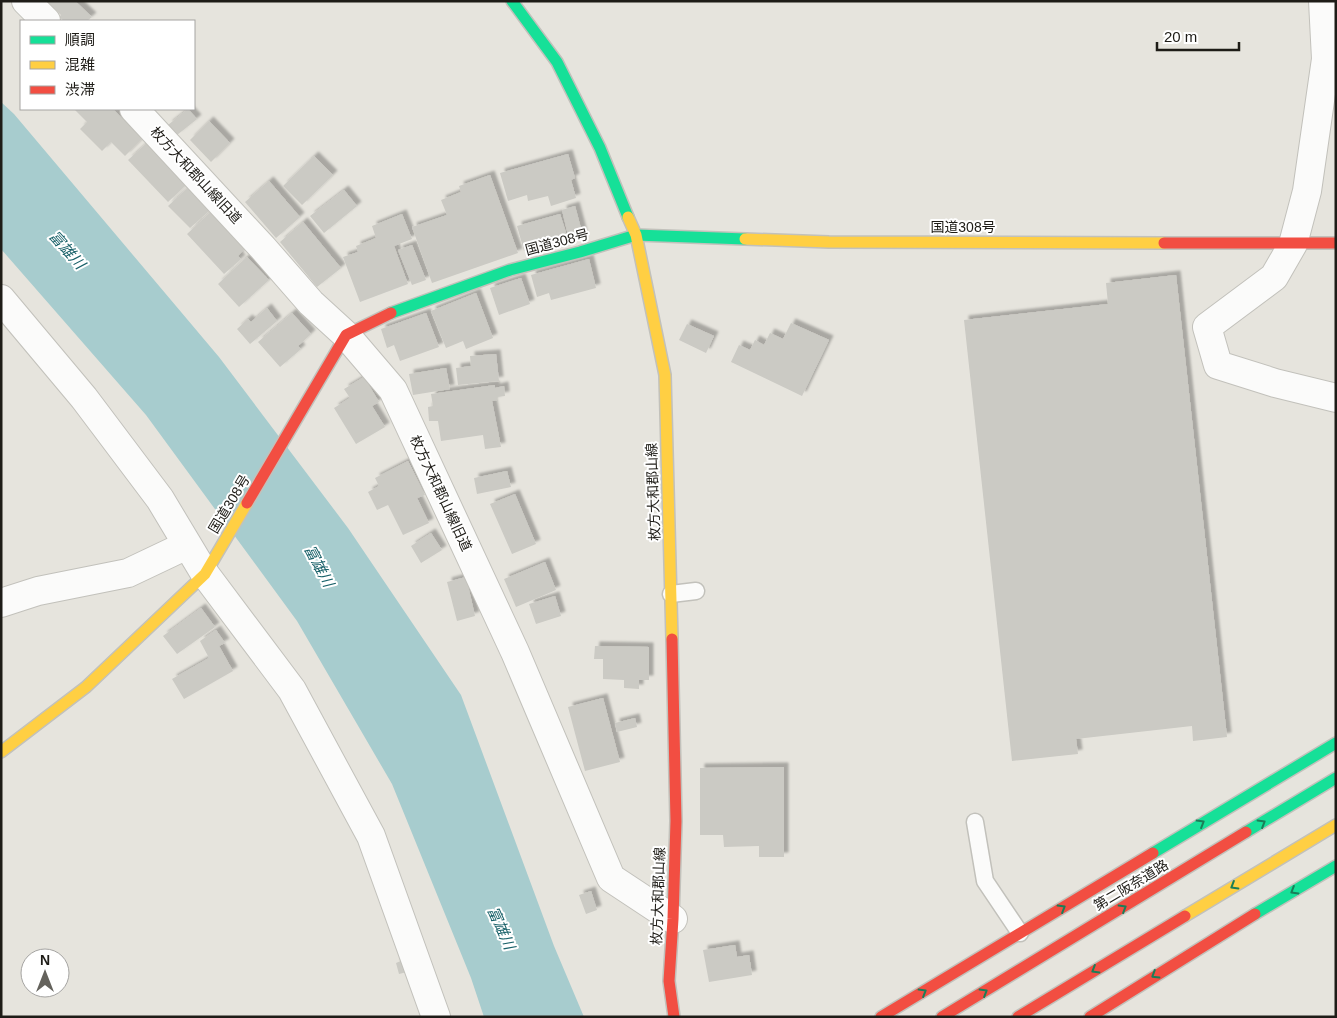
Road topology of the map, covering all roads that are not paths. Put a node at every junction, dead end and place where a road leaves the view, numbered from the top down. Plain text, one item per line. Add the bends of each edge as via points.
1 (26, 1) edge
2 (512, 1) edge
3 (1323, 1) edge
4 (45, 20) edge
5 (135, 110) edge
6 (636, 235) junction
7 (912, 242) junction
8 (1336, 243) edge
9 (1293, 244) junction
10 (913, 259) dead end
11 (1, 299) edge
12 (346, 335) junction
13 (1336, 398) edge
14 (187, 545) junction
15 (205, 574) junction
16 (696, 591) dead end
17 (671, 594) junction
18 (1, 602) edge
19 (1336, 743) edge
20 (1, 752) edge
21 (1336, 778) edge
22 (975, 822) dead end
23 (1336, 825) edge
24 (1336, 866) edge
25 (673, 919) junction
26 (1020, 933) junction
27 (436, 1017) edge
28 (674, 1017) edge
29 (881, 1017) edge
30 (942, 1017) edge
31 (1018, 1017) edge
32 (1090, 1017) edge

1 - 4 street
2 - 6 main road, 枚方大和郡山線 via 557,62 600,148
3 - 9 street via 1326,59 1307,191
5 - 12 street, 枚方大和郡山線旧道 via 311,304
6 - 7 main road, 国道308号
6 - 12 main road, 国道308号 via 510,270 397,310
6 - 17 main road, 枚方大和郡山線 via 665,375
7 - 9 main road, 国道308号
7 - 10 lane
8 - 9 main road, 国道308号
9 - 13 street via 1274,277 1207,327 1218,365
11 - 14 street via 84,398 160,499
12 - 15 main road, 国道308号
12 - 25 street, 枚方大和郡山線旧道 via 393,390 515,652 611,878
14 - 15 street
14 - 18 street via 128,573
15 - 20 main road, 国道308号 via 86,687
15 - 27 street via 292,690 371,836
16 - 17 lane
17 - 25 main road, 枚方大和郡山線 via 676,821
26 -> 19 main road
30 -> 21 main road, 第二阪奈道路
22 - 26 lane via 985,881
23 -> 31 main road
24 -> 32 main road
25 - 28 main road, 枚方大和郡山線 via 669,981
29 -> 26 main road

